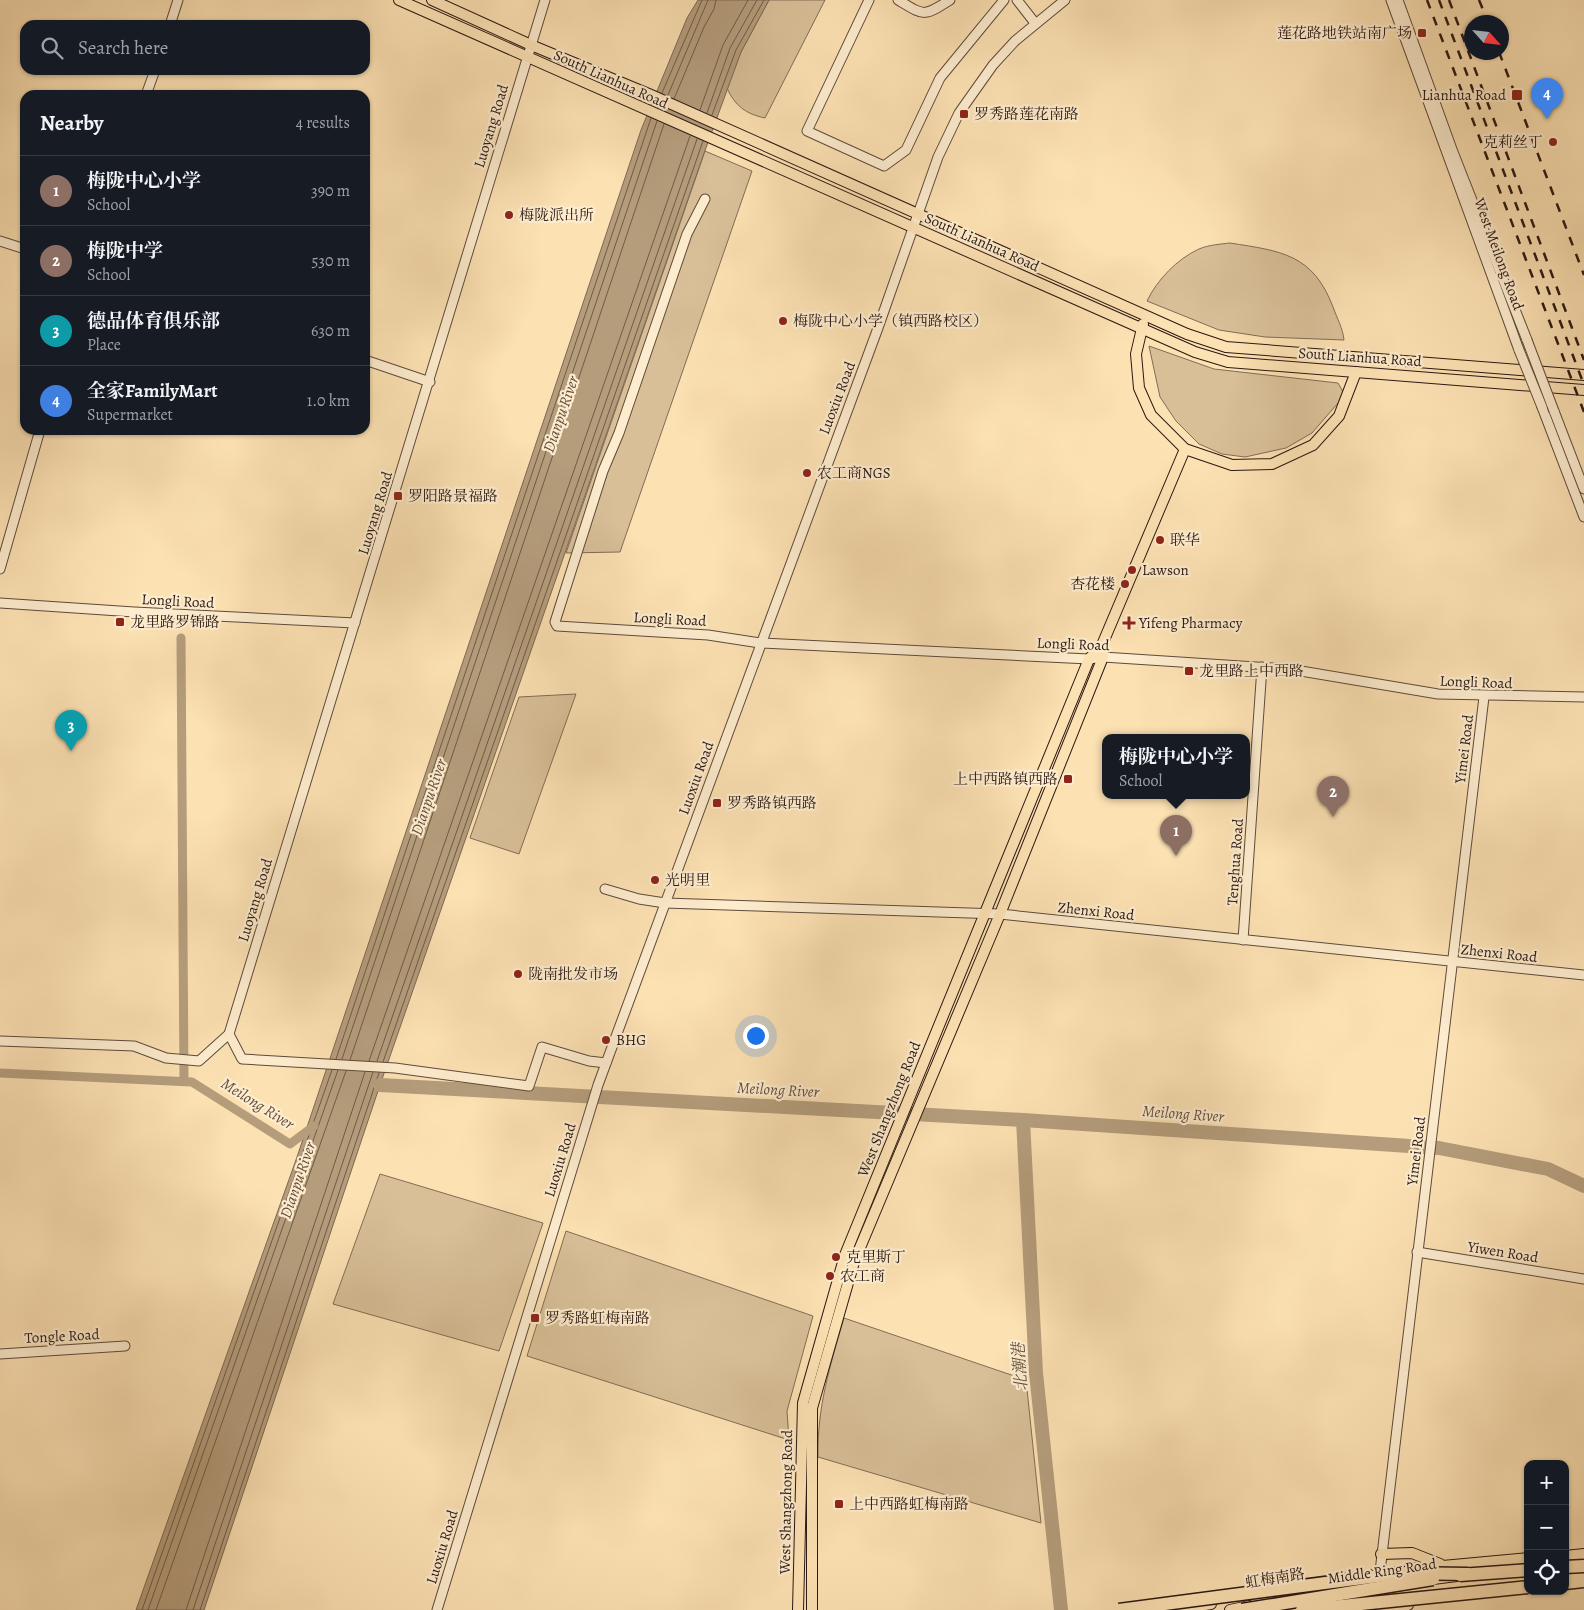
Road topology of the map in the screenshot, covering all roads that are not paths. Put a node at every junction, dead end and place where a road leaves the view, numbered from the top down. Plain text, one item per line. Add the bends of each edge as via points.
1 (178, 0) edge
2 (399, 0) edge
3 (432, 0) edge
4 (545, 0) edge
5 (869, 0) edge
6 (898, 0) edge
7 (950, 0) edge
8 (1004, 0) edge
9 (1018, 0) edge
10 (1065, 0) edge
11 (1391, 0) edge
12 (1398, 0) edge
13 (172, 20) edge
14 (1035, 23) junction
15 (530, 45) junction
16 (526, 58) junction
17 (153, 75) edge
18 (148, 90) edge
19 (706, 199) dead end
20 (918, 214) junction
21 (913, 228) junction
22 (0, 241) edge
23 (20, 247) edge
24 (1147, 316) junction
25 (1141, 328) junction
26 (370, 362) edge
27 (1356, 372) junction
28 (1584, 375) edge
29 (430, 382) junction
30 (1584, 390) edge
31 (39, 435) edge
32 (1185, 449) junction
33 (1584, 489) edge
34 (1584, 517) edge
35 (0, 569) edge
36 (0, 603) edge
37 (355, 623) junction
38 (760, 643) junction
39 (1102, 645) junction
40 (1103, 657) junction
41 (1088, 658) junction
42 (1262, 667) junction
43 (1484, 697) junction
44 (1584, 697) edge
45 (605, 889) dead end
46 (665, 903) junction
47 (986, 914) junction
48 (1000, 914) junction
49 (1243, 940) junction
50 (1452, 962) junction
51 (1584, 975) edge
52 (228, 1034) junction
53 (0, 1041) edge
54 (606, 1063) junction
55 (1417, 1252) junction
56 (1584, 1279) edge
57 (125, 1346) dead end
58 (0, 1354) edge
59 (1381, 1554) junction
60 (1584, 1554) edge
61 (1569, 1556) edge
62 (1524, 1558) edge
63 (1508, 1560) junction
64 (1441, 1565) junction
65 (1584, 1566) edge
66 (1569, 1567) edge
67 (1380, 1572) junction
68 (1468, 1574) junction
69 (1584, 1574) edge
70 (1524, 1575) edge
71 (1569, 1575) edge
72 (1524, 1578) edge
73 (1524, 1578) edge
74 (1524, 1579) edge
75 (1524, 1579) edge
76 (1584, 1583) edge
77 (1569, 1584) edge
78 (1324, 1585) junction
79 (1377, 1591) junction
80 (1389, 1602) junction
81 (1216, 1603) junction
82 (1301, 1604) edge
83 (1236, 1609) edge
84 (437, 1610) edge
85 (798, 1610) edge
86 (812, 1610) edge
87 (1119, 1610) edge
88 (1175, 1610) edge
89 (1306, 1610) edge
90 (1364, 1610) edge
91 (1376, 1610) edge

1 - 13 street
2 - 16 main road, South Lianhua Road
3 - 15 main road, South Lianhua Road
4 - 15 street, Luoyang Road
5 - 8 street via 807,131 884,166 906,150 940,78
6 - 7 street via 919,13 929,13
9 - 14 street
10 - 14 street, Luoxiu Road
11 - 34 street, West Meilong Road, bridge
12 - 33 street, bridge via 1453,152
14 - 20 street, Luoxiu Road via 993,65 959,113 938,157
15 - 16 street, Luoyang Road
15 - 20 main road, South Lianhua Road via 649,94
16 - 21 main road, South Lianhua Road
16 - 29 street, Luoyang Road
17 - 18 street
19 - 38 street, Longli Road via 687,234 603,471 555,622 560,628 708,635
20 - 21 street, Luoxiu Road
20 - 24 main road, South Lianhua Road
21 - 25 main road, South Lianhua Road
21 - 38 street, Luoxiu Road
22 - 23 street
24 - 25 main road
24 - 28 main road, South Lianhua Road via 1226,347
25 - 27 main road, South Lianhua Road via 1195,352 1228,362
25 - 32 main road via 1136,354 1139,388 1151,415
26 - 29 street
27 - 30 main road, South Lianhua Road
27 - 32 main road via 1339,416 1313,444 1296,455 1272,464 1232,465
29 - 37 street, Luoyang Road
31 - 35 street
32 - 39 main road, West Shangzhong Road
36 - 37 street, Longli Road
37 - 52 street, Luoyang Road
38 - 41 street, Longli Road
38 - 46 street, Luoxiu Road
39 - 40 main road, West Shangzhong Road
39 - 41 main road, West Shangzhong Road
40 - 41 street, Longli Road
40 - 42 street, Longli Road
40 - 48 main road, West Shangzhong Road
41 - 47 main road, West Shangzhong Road
42 - 43 street, Longli Road via 1320,673 1414,692
42 - 49 street, Tenghua Road
43 - 44 street, Longli Road
43 - 50 street, Yimei Road
45 - 46 street, Zhenxi Road
46 - 47 street, Zhenxi Road
46 - 54 street, Luoxiu Road
47 - 48 street, Zhenxi Road
47 - 85 main road, West Shangzhong Road via 845,1255 803,1402
48 - 49 street, Zhenxi Road
48 - 86 main road, West Shangzhong Road via 854,1262 812,1408
49 - 50 street, Zhenxi Road
50 - 51 street, Zhenxi Road
50 - 55 street, Yimei Road
52 - 53 street via 199,1061 167,1058 134,1046
52 - 54 street via 242,1060 386,1068 529,1086 542,1047
54 - 84 street, Luoxiu Road
55 - 56 street, Yiwen Road
55 - 59 street, Yimei Road
57 - 58 street, Tongle Road
59 - 64 main road via 1412,1553
59 - 67 street, Yimei Road
60 - 61 main road
62 - 63 main road, 虹梅南路
63 - 64 main road, 虹梅南路
63 - 70 main road
64 - 67 main road, 虹梅南路
65 - 66 highway, bridge
67 - 78 main road, 虹梅南路
67 - 79 street, Yimei Road
68 - 72 highway, Middle Ring Road, bridge
68 - 83 highway, Middle Ring Road, bridge
68 - 87 highway, bridge via 1401,1573
69 - 71 main road
73 - 79 main road
74 - 80 highway, Middle Ring Road, bridge
75 - 91 main road
76 - 77 highway
78 - 81 main road, 虹梅南路
78 - 82 main road
79 - 82 main road
79 - 89 main road
79 - 91 street, Yimei Road
80 - 82 highway, Middle Ring Road, bridge
80 - 90 highway, bridge
81 - 83 main road
81 - 88 main road, 虹梅南路
82 - 83 main road

